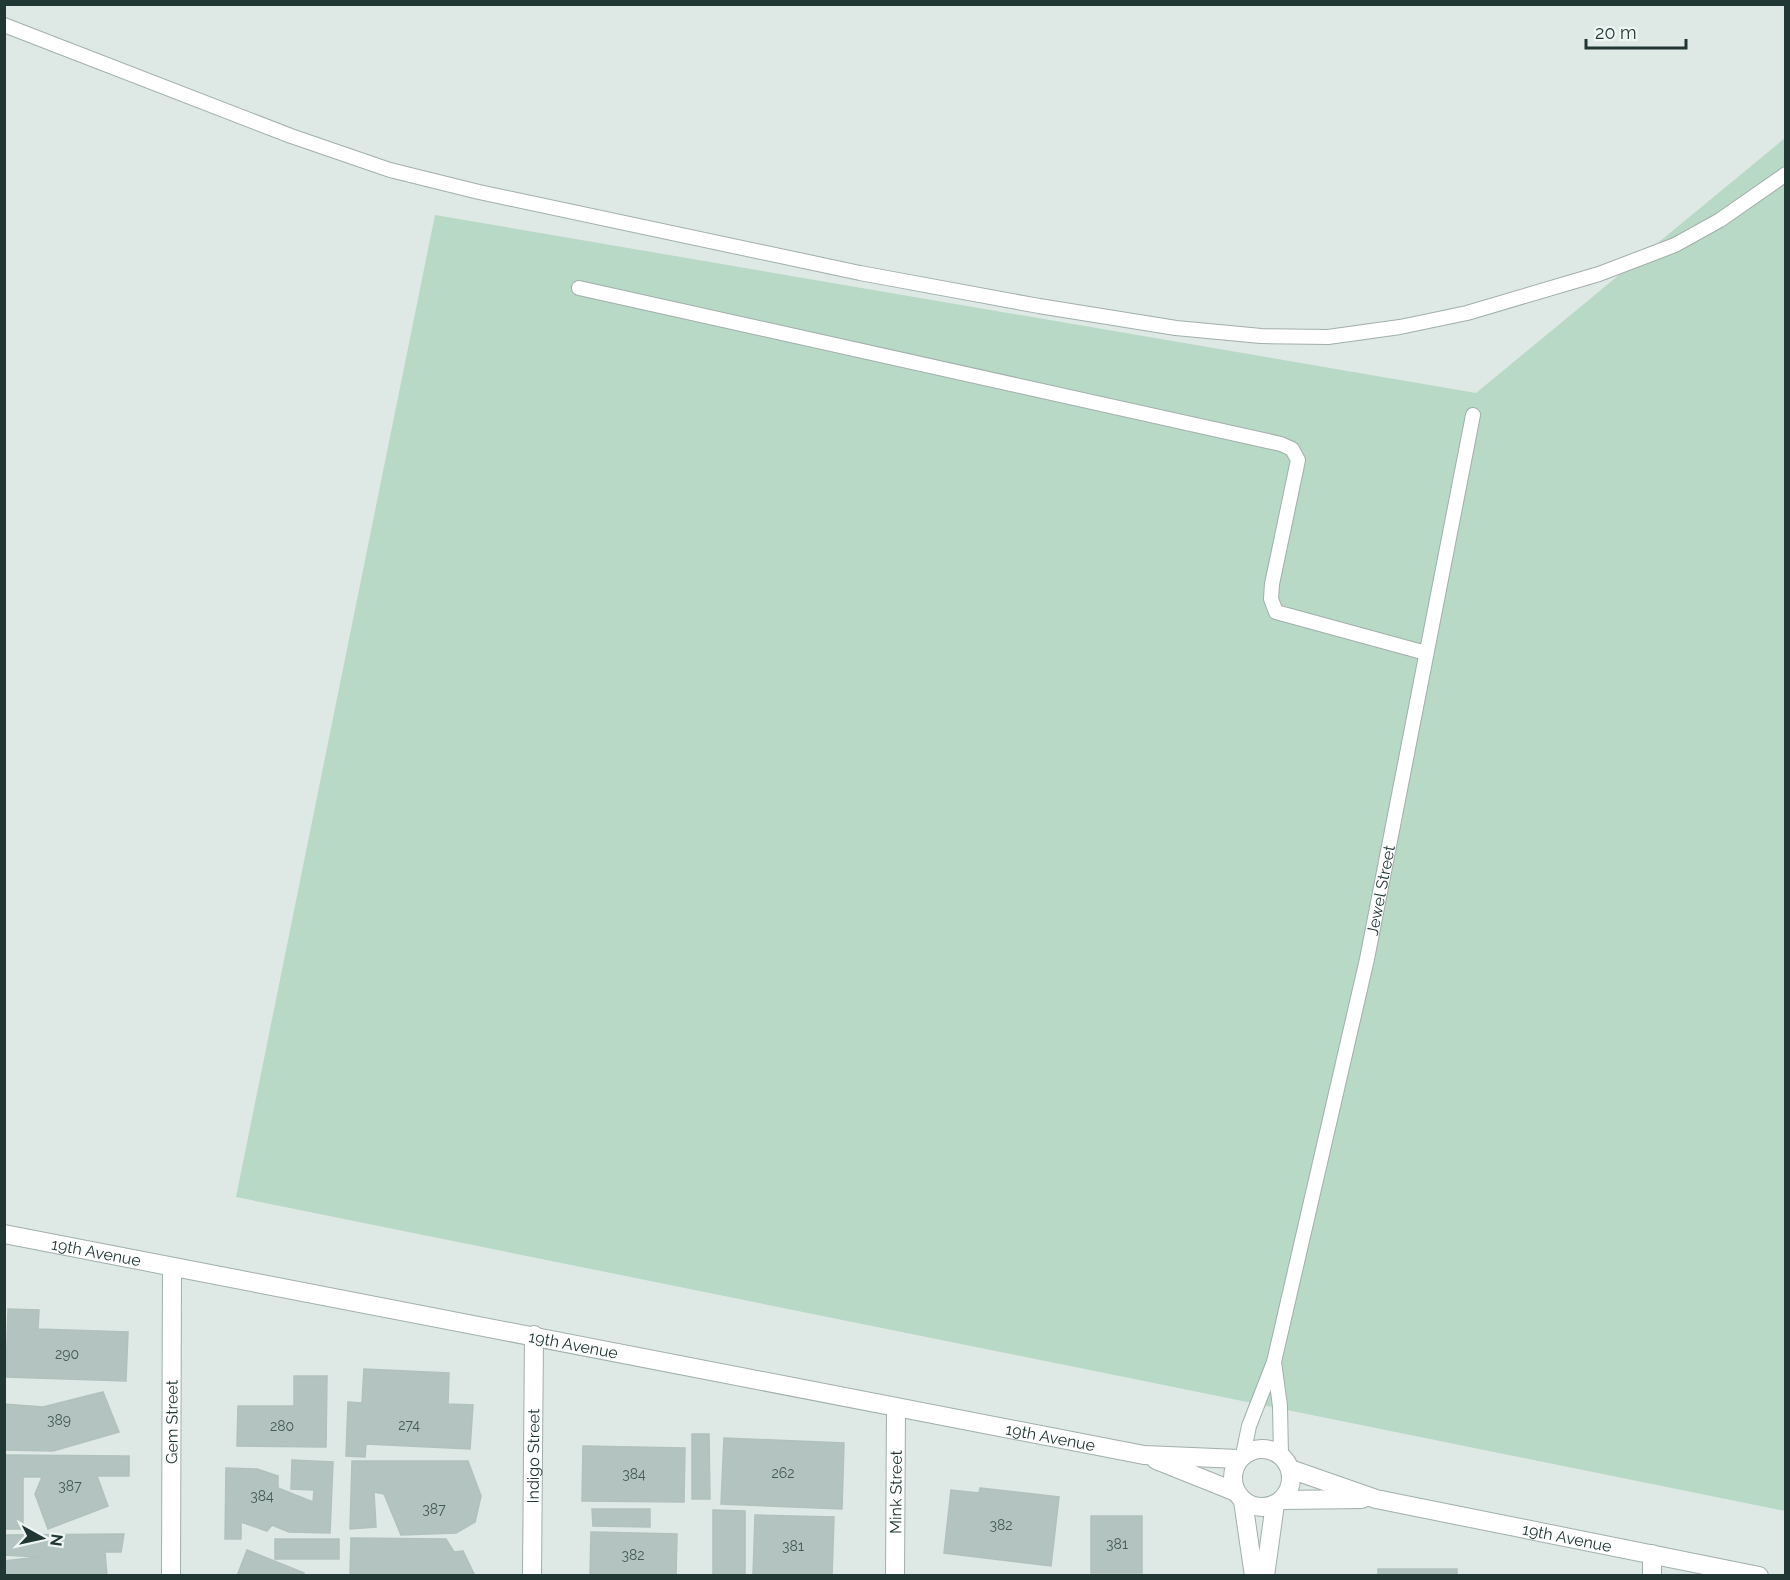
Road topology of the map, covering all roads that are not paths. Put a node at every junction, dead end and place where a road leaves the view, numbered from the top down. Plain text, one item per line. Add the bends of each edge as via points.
1 (4, 24) edge
2 (1785, 174) edge
3 (579, 288) dead end
4 (1473, 415) dead end
5 (1426, 654) junction
6 (4, 1234) edge
7 (172, 1267) junction
8 (534, 1335) junction
9 (1274, 1362) junction
10 (896, 1408) junction
11 (1144, 1455) junction
12 (1241, 1457) junction
13 (1286, 1462) junction
14 (1240, 1496) junction
15 (1376, 1499) junction
16 (1279, 1502) junction
17 (1652, 1554) junction
18 (171, 1575) edge
19 (532, 1575) edge
20 (895, 1575) edge
21 (1254, 1575) edge
22 (1265, 1575) edge
23 (1652, 1575) edge
24 (1759, 1575) edge

1 - 2 lane via 291,136 390,170 849,271 1176,328 1261,336 1328,337 1400,327 1467,313 1599,274 1675,245 1720,220
3 - 5 lane via 1281,444 1292,449 1298,460 1272,584 1270,599 1276,612
4 - 5 lane, Jewel Street
5 - 9 lane, Jewel Street via 1367,959
6 - 7 street, 19th Avenue
7 - 8 street, 19th Avenue
7 - 18 street, Gem Street
8 - 10 street, 19th Avenue
8 - 19 street, Indigo Street
9 - 12 lane, Jewel Street
9 - 13 lane, Jewel Street
10 - 11 street, 19th Avenue
10 - 20 street, Mink Street
11 - 12 street, 19th Avenue
11 - 14 street, 19th Avenue
12 - 13 street via 1256,1449 1269,1449
12 - 14 street via 1234,1469
13 - 15 street, 19th Avenue
13 - 16 street via 1291,1486
14 - 16 street via 1253,1506
14 - 21 street
15 - 16 street, 19th Avenue
15 - 17 street, 19th Avenue
16 - 22 street
17 - 23 street
17 - 24 street, 19th Avenue

